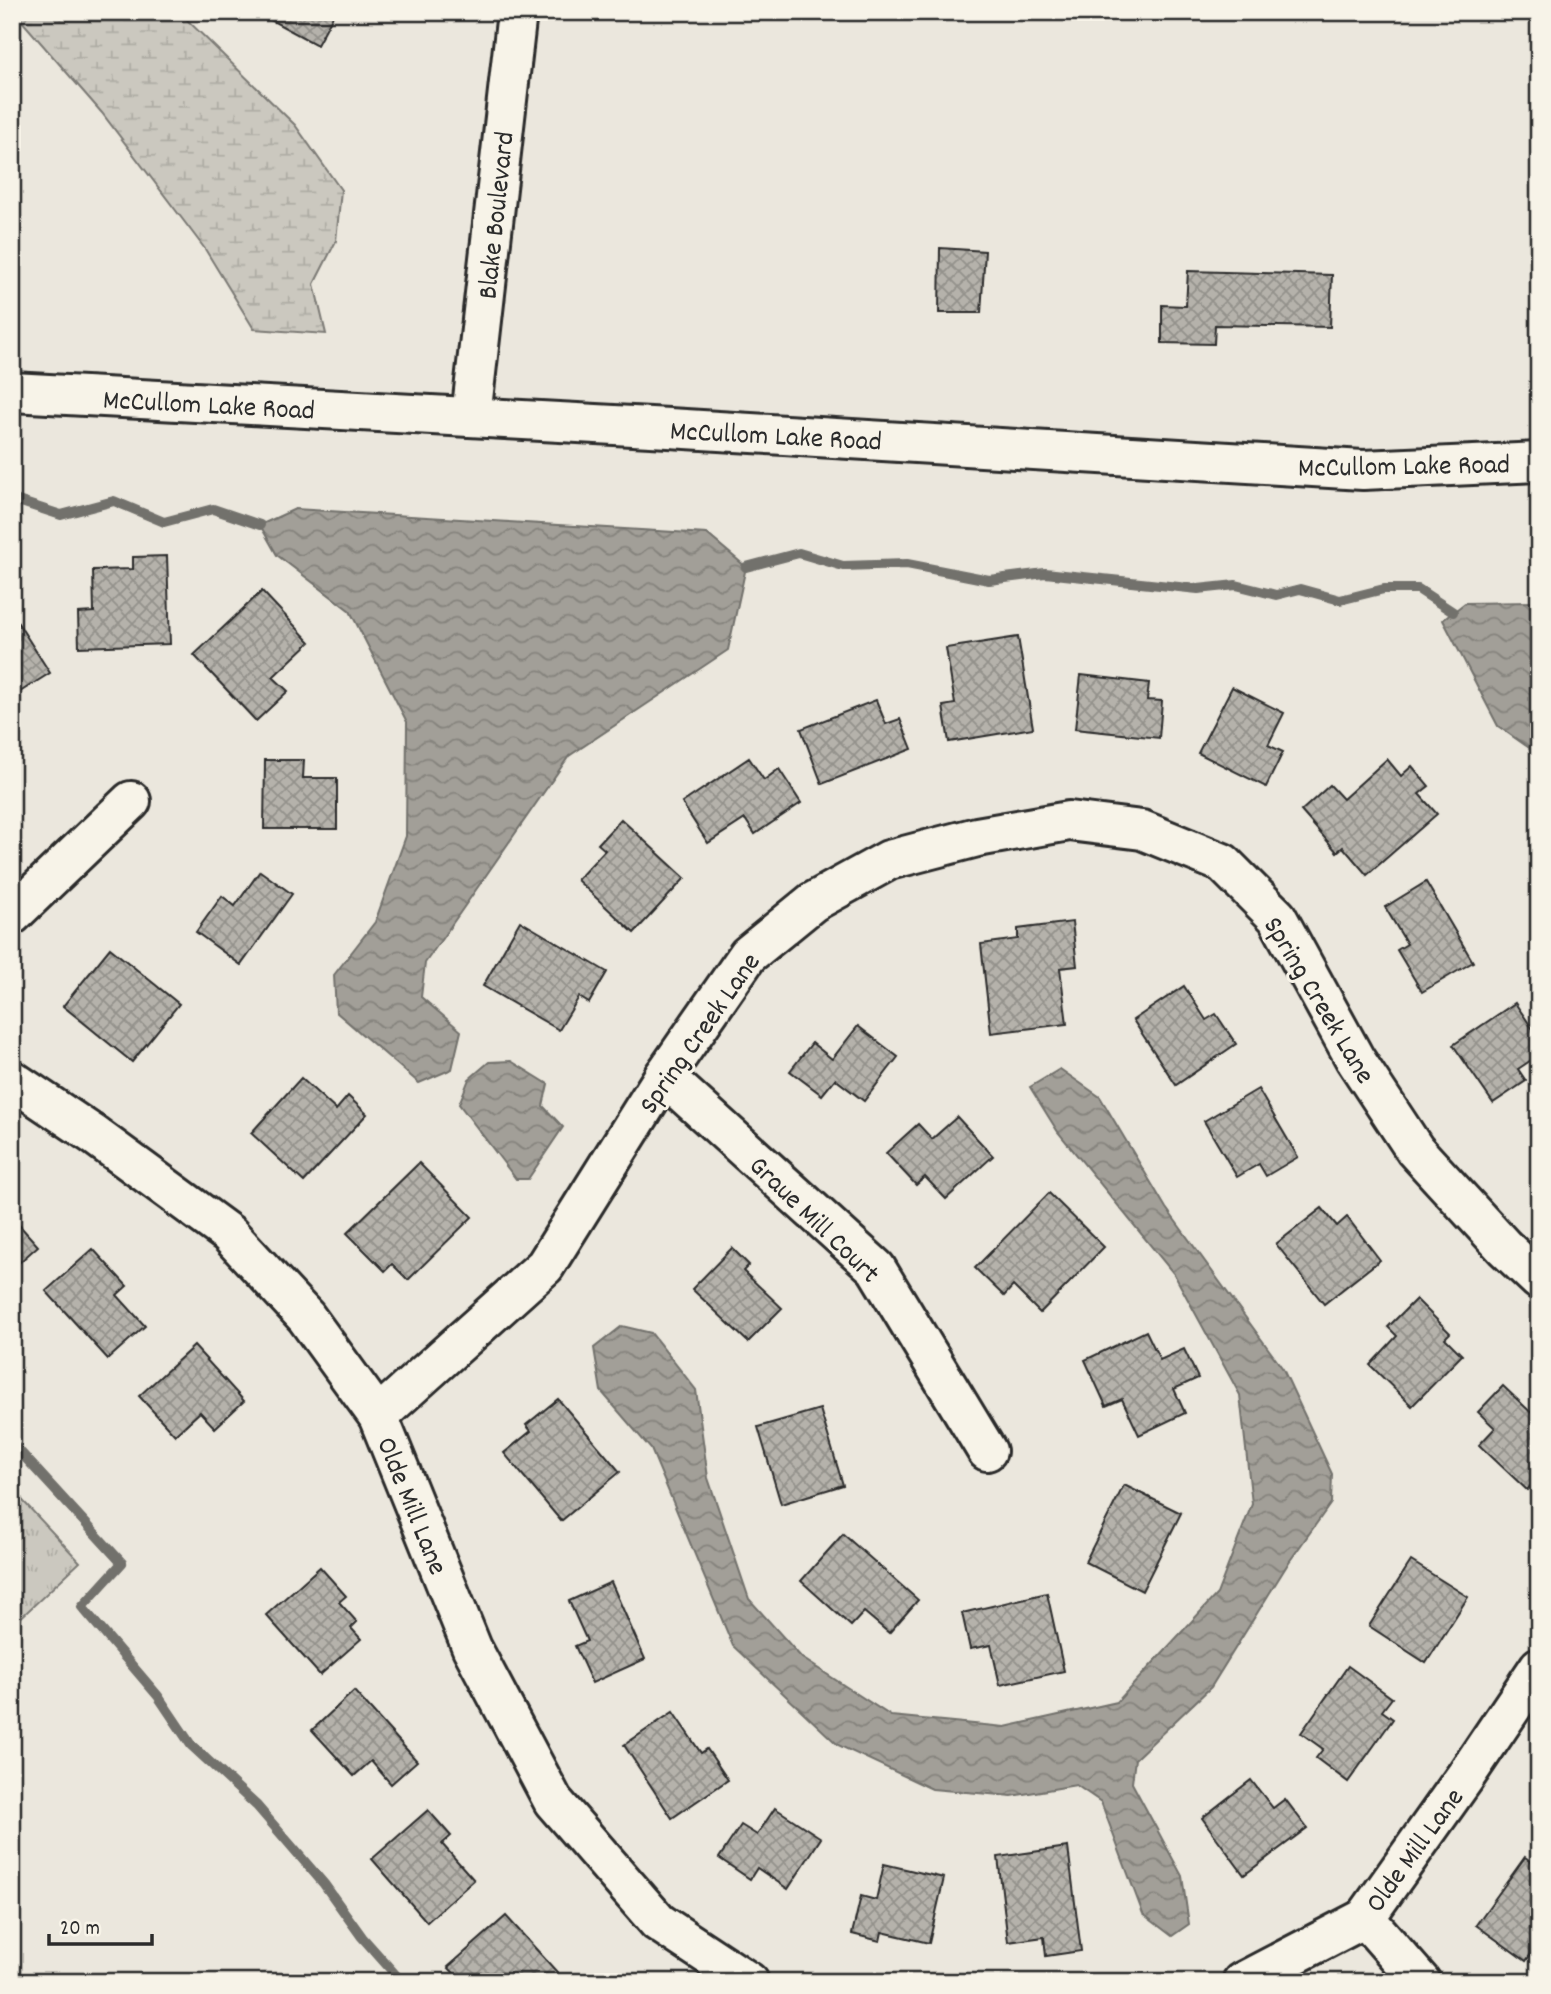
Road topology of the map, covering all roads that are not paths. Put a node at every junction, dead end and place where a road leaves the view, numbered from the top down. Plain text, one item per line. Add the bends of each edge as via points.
1 (517, 12) edge
2 (12, 392) edge
3 (471, 417) junction
4 (1539, 462) edge
5 (131, 801) dead end
6 (12, 915) edge
7 (664, 1076) junction
8 (12, 1080) edge
9 (1539, 1280) edge
10 (378, 1416) junction
11 (987, 1451) dead end
12 (1539, 1667) edge
13 (1364, 1918) junction
14 (750, 1982) edge
15 (1242, 1982) edge
16 (1421, 1982) edge

1 - 3 street, Blake Boulevard
2 - 3 street, McCullom Lake Road
3 - 4 street, McCullom Lake Road via 1363,470
5 - 6 street
7 - 9 street, Spring Creek Lane via 748,955 813,902 889,860 977,837 1069,821 1142,830 1223,863 1277,917 1355,1059 1415,1150
7 - 10 street, Spring Creek Lane via 545,1266
7 - 11 street, Graue Mill Court via 876,1268
8 - 10 street, Olde Mill Lane via 229,1234 306,1317
10 - 14 street, Olde Mill Lane via 472,1648 553,1801 658,1922
12 - 13 street, Olde Mill Lane
13 - 15 street, Olde Mill Lane
13 - 16 street

